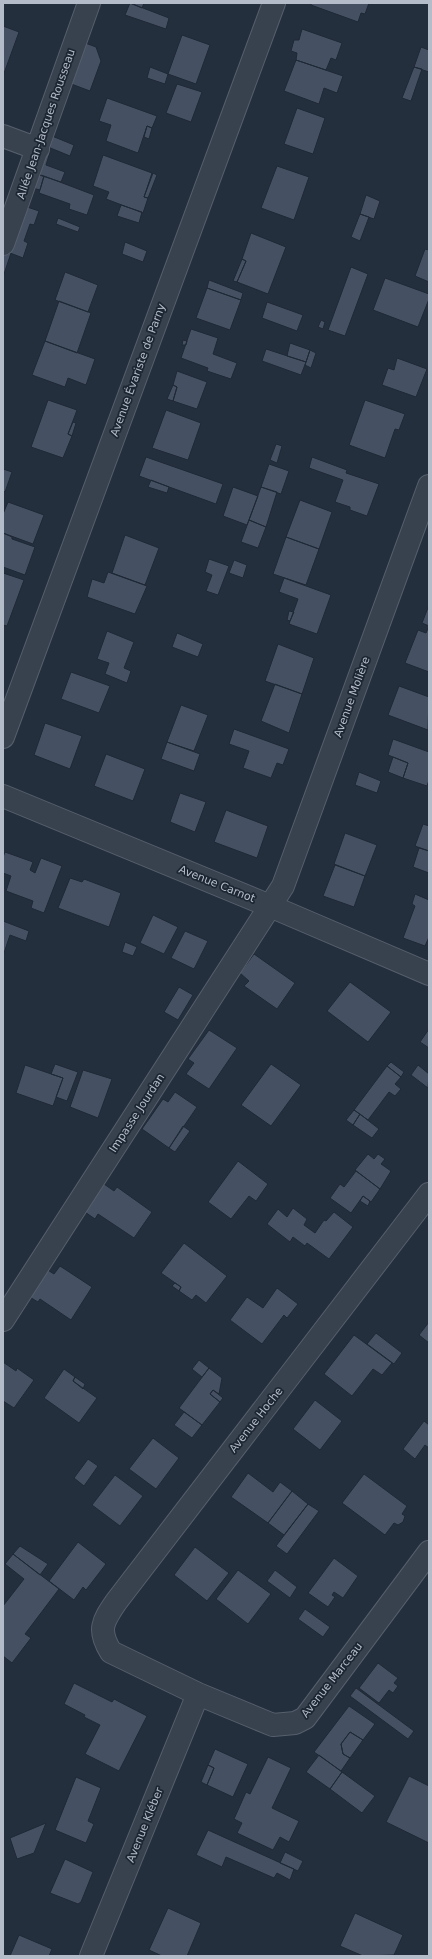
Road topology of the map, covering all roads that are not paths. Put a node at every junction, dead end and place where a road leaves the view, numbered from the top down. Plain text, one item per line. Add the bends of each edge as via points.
1 (88, 3) edge
2 (274, 3) edge
3 (3, 136) edge
4 (38, 149) junction
5 (3, 244) edge
6 (429, 486) edge
7 (3, 737) edge
8 (3, 796) edge
9 (270, 906) junction
10 (429, 974) edge
11 (429, 1194) edge
12 (3, 1320) edge
13 (429, 1552) edge
14 (111, 1652) joint
15 (198, 1694) junction
16 (91, 1956) edge

1 - 4 street, Allée Jean-Jacques Rousseau
2 - 7 street, Avenue Évariste de Parny
3 - 4 street
4 - 5 street, Allée Jean-Jacques Rousseau
6 - 9 street, Avenue Molière via 283,886
8 - 9 street, Avenue Carnot
9 - 10 street, Avenue Carnot
9 - 12 street, Impasse Jourdan
11 - 14 street, Avenue Hoche via 108,1613 103,1626 103,1640
13 - 15 street, Avenue Marceau via 305,1718 295,1723 273,1725
14 - 15 street, Avenue Marceau
15 - 16 street, Avenue Kléber

